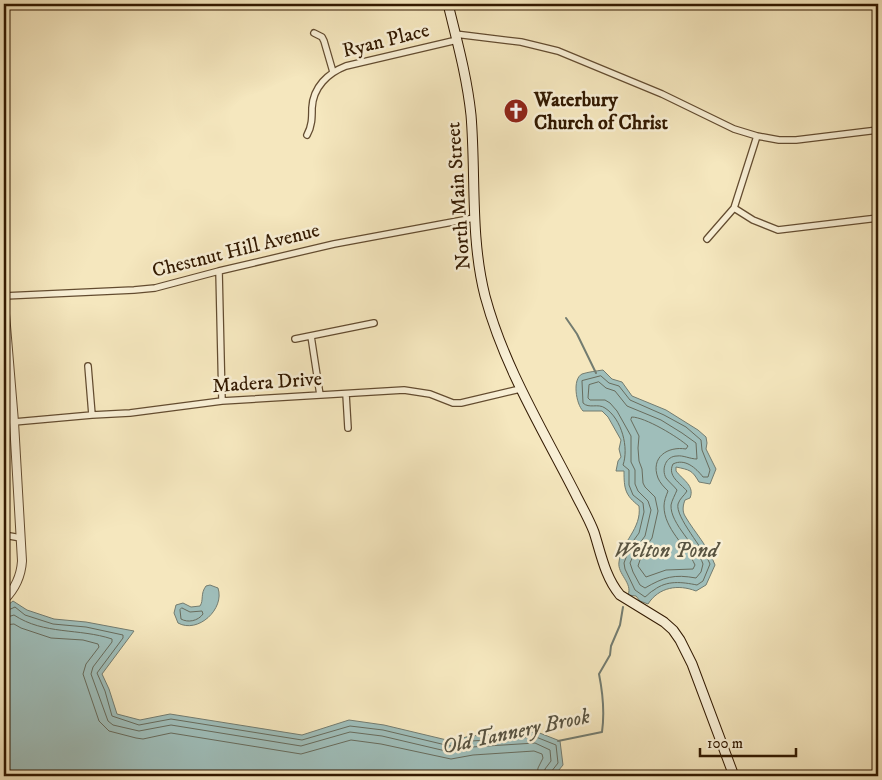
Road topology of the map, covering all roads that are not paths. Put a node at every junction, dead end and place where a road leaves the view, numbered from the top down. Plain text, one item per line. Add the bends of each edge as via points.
1 (448, 4) edge
2 (314, 32) dead end
3 (456, 37) junction
4 (333, 72) junction
5 (878, 130) edge
6 (307, 135) dead end
7 (757, 136) junction
8 (734, 208) junction
9 (474, 218) junction
10 (878, 218) edge
11 (707, 239) dead end
12 (219, 271) junction
13 (4, 296) edge
14 (4, 302) edge
15 (374, 323) dead end
16 (311, 336) junction
17 (295, 339) dead end
18 (88, 366) dead end
19 (520, 389) junction
20 (346, 394) junction
21 (320, 396) junction
22 (222, 401) junction
23 (92, 415) junction
24 (14, 422) junction
25 (348, 428) dead end
26 (4, 535) edge
27 (21, 538) junction
28 (4, 600) edge
29 (734, 776) edge

1 - 3 main road, North Main Street
2 - 4 street via 324,41
3 - 4 street, Ryan Place
3 - 7 street via 538,45 558,51 662,94 734,129
3 - 9 main road, North Main Street via 471,116
4 - 6 street, Ryan Place via 323,81 315,96
5 - 7 street via 796,140
7 - 8 street
8 - 10 street via 778,230
8 - 11 street
9 - 12 street, Chestnut Hill Avenue via 334,244
9 - 19 main road, North Main Street via 485,295
12 - 13 street, Chestnut Hill Avenue via 155,288
12 - 22 street
14 - 24 street
15 - 16 street
16 - 17 street
16 - 21 street
18 - 23 street
19 - 20 street, Madera Drive via 461,403 404,390
19 - 29 main road, North Main Street via 586,515 615,588 664,622 687,650
20 - 21 street, Madera Drive
20 - 25 street
21 - 22 street, Madera Drive
22 - 23 street, Madera Drive
23 - 24 street, Madera Drive
24 - 27 street
26 - 27 street
27 - 28 street via 20,576

